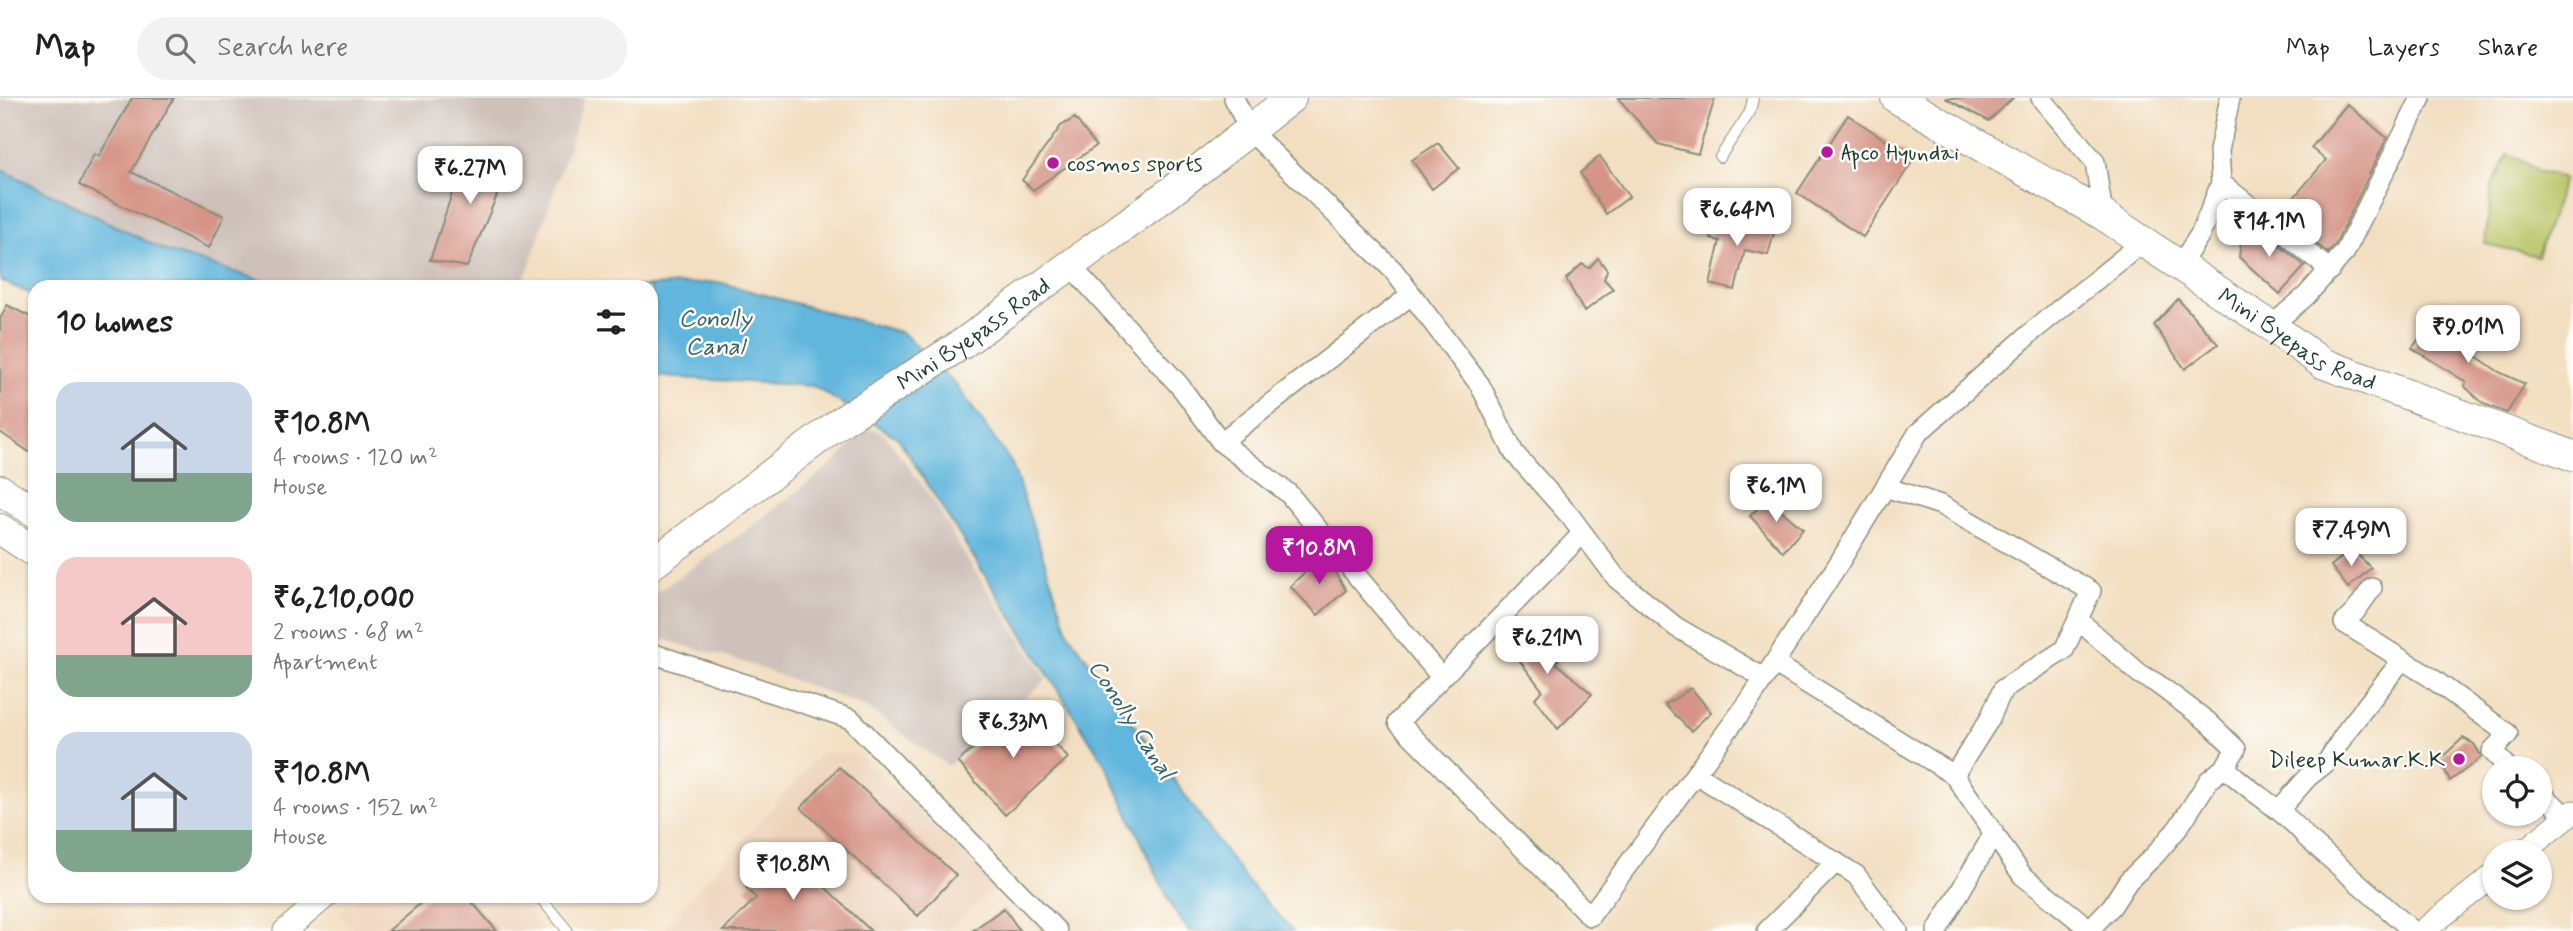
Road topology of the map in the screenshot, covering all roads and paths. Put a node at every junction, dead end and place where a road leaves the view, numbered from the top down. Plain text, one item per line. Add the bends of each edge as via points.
1 (1234, 98) edge
2 (1291, 98) edge
3 (1753, 98) edge
4 (1896, 98) edge
5 (2041, 98) edge
6 (2230, 98) edge
7 (2421, 98) edge
8 (1249, 130) junction
9 (1720, 157) dead end
10 (2221, 183) junction
11 (2103, 215) junction
12 (2143, 242) junction
13 (1070, 265) junction
14 (2179, 267) junction
15 (2330, 270) junction
16 (1411, 295) junction
17 (2271, 326) junction
18 (1221, 443) junction
19 (2573, 456) edge
20 (1885, 487) junction
21 (0, 490) edge
22 (28, 508) edge
23 (0, 529) edge
24 (1583, 533) junction
25 (28, 547) edge
26 (658, 560) edge
27 (2372, 587) dead end
28 (2078, 620) junction
29 (658, 655) edge
30 (2402, 660) junction
31 (1769, 670) junction
32 (1441, 677) junction
33 (2496, 756) edge
34 (2225, 767) junction
35 (1696, 774) junction
36 (1954, 775) junction
37 (2552, 800) edge
38 (2279, 810) junction
39 (2570, 815) edge
40 (1994, 833) junction
41 (2538, 840) edge
42 (1836, 862) junction
43 (2482, 884) edge
44 (318, 903) edge
45 (545, 903) edge
46 (2091, 930) edge
47 (285, 931) edge
48 (568, 931) edge
49 (1057, 931) edge
50 (1767, 931) edge
51 (1898, 931) edge
52 (1937, 931) edge
53 (2413, 931) edge
54 (2423, 931) edge

1 - 8 street
2 - 8 main road, Mini Byepass Road
3 - 9 lane via 1750,112
4 - 11 main road, Mini Byepass Road
5 - 11 street via 2095,162
6 - 10 street via 2219,151
7 - 15 street via 2345,252
8 - 13 main road, Mini Byepass Road
8 - 16 street via 1393,270
10 - 14 street via 2201,233
10 - 15 street
11 - 12 main road, Mini Byepass Road
12 - 14 main road, Mini Byepass Road
12 - 20 street via 1918,433
13 - 18 street via 1180,386
13 - 26 main road, Mini Byepass Road via 962,344 842,421
14 - 17 main road, Mini Byepass Road
15 - 17 street
16 - 18 street
16 - 24 street via 1480,385 1514,453
17 - 19 main road, Mini Byepass Road via 2322,363
18 - 32 street via 1288,493
20 - 28 street via 1941,505 2091,591
20 - 31 street
21 - 22 main road
23 - 25 main road
24 - 31 street via 1617,579 1676,626
24 - 32 street
27 - 30 street via 2344,623
28 - 34 street via 2236,749
28 - 36 street via 2064,650 2003,689
29 - 49 street via 851,719
30 - 33 street via 2508,734 2491,751
30 - 38 street via 2327,762
31 - 35 street
31 - 36 street
32 - 35 street via 1398,722 1590,916
34 - 38 street
34 - 46 street via 2209,780 2178,828 2128,881
35 - 42 street
36 - 40 street
37 - 39 street
38 - 53 street
39 - 41 street
40 - 46 street via 2022,875
40 - 52 street
42 - 50 street
42 - 51 street via 1856,875
43 - 54 street
44 - 47 street
45 - 48 lane

